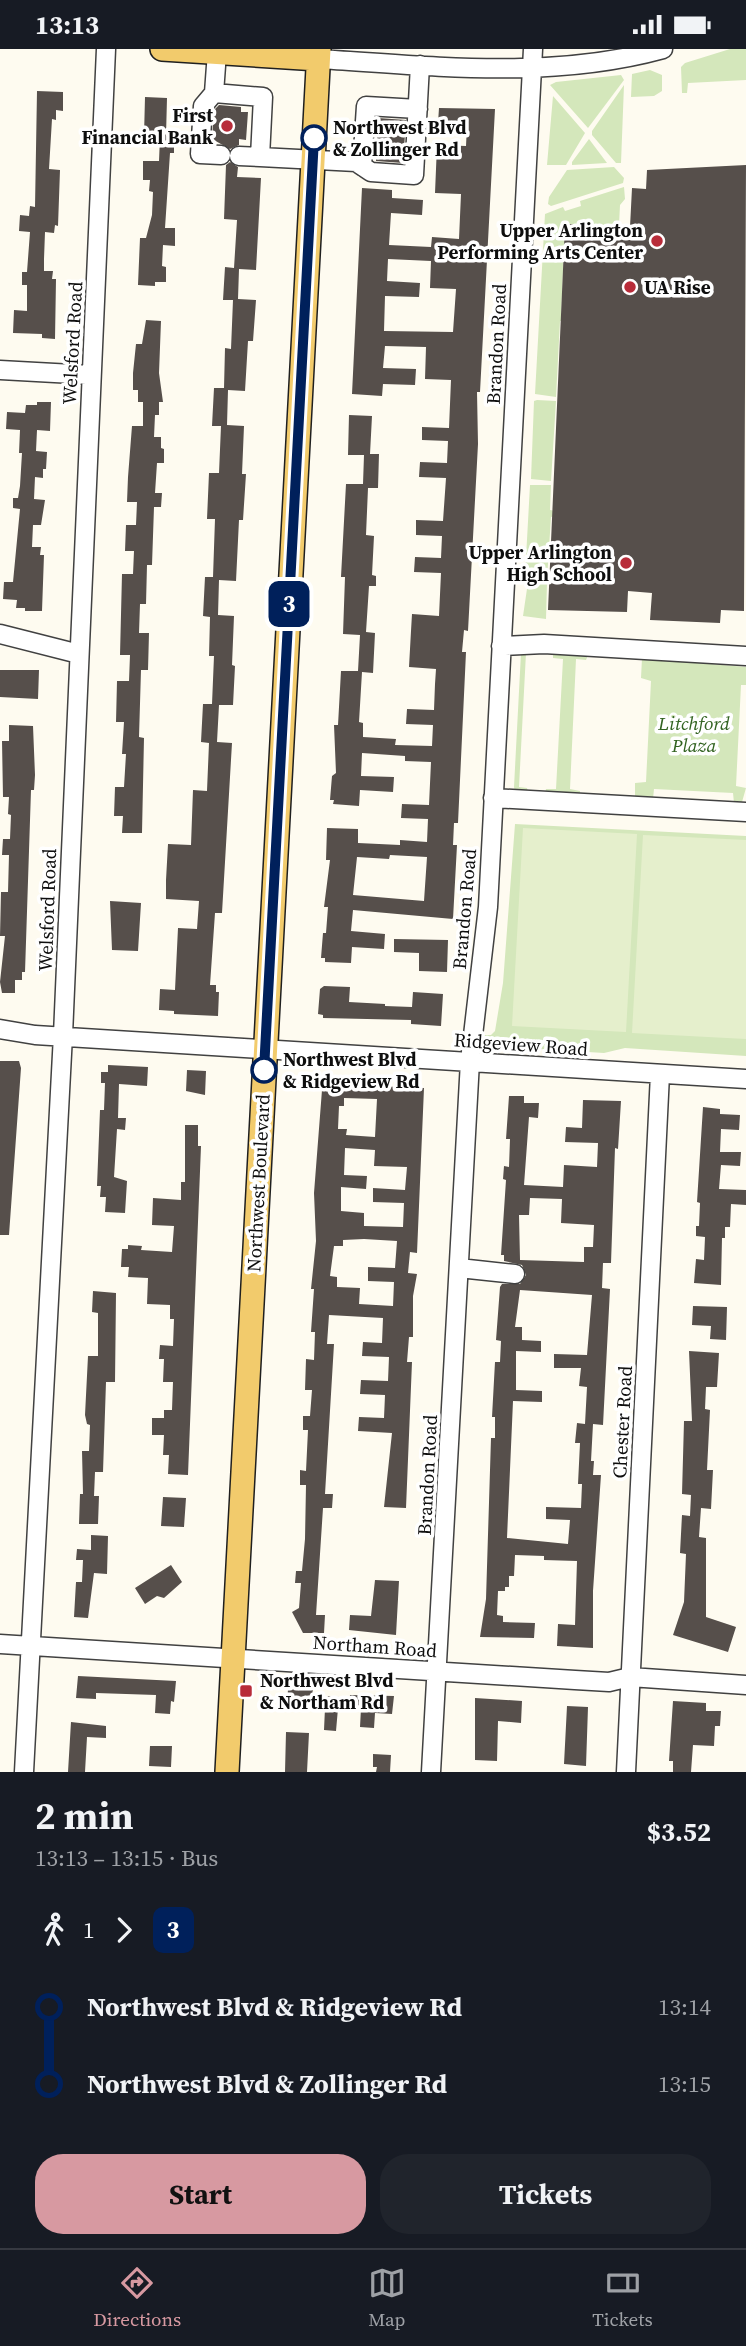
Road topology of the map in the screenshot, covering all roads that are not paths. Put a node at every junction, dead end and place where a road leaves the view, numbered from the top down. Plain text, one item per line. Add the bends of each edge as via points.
1 (106, 49) edge
2 (162, 49) edge
3 (533, 49) edge
4 (663, 49) edge
5 (217, 52) junction
6 (318, 54) edge
7 (420, 65) junction
8 (532, 69) junction
9 (214, 93) junction
10 (418, 109) junction
11 (260, 157) junction
12 (313, 161) junction
13 (367, 169) junction
14 (0, 370) edge
15 (91, 375) junction
16 (0, 634) edge
17 (501, 646) junction
18 (79, 654) junction
19 (746, 656) edge
20 (493, 798) junction
21 (746, 812) edge
22 (0, 1029) edge
23 (63, 1035) junction
24 (265, 1049) junction
25 (470, 1061) junction
26 (660, 1074) junction
27 (746, 1079) edge
28 (459, 1268) junction
29 (515, 1274) dead end
30 (0, 1644) edge
31 (30, 1646) junction
32 (233, 1658) junction
33 (437, 1671) junction
34 (631, 1677) junction
35 (746, 1685) edge
36 (24, 1772) edge
37 (227, 1772) edge
38 (431, 1772) edge
39 (626, 1772) edge

1 - 15 street, Welsford Road
2 - 5 main road
3 - 8 street, Brandon Road
4 - 8 street
5 - 6 main road
5 - 9 street
6 - 7 street
6 - 12 main road, Northwest Boulevard
7 - 8 street
7 - 10 street
8 - 17 street, Brandon Road
9 - 11 street via 264,97
9 - 11 street via 203,106 200,154
10 - 13 street via 414,175
10 - 13 street via 366,106
11 - 12 street
12 - 13 street via 356,162
12 - 24 main road, Northwest Boulevard
14 - 15 street
15 - 18 street, Welsford Road
16 - 18 street
17 - 19 street via 519,643
17 - 20 street, Brandon Road
18 - 23 street, Welsford Road
20 - 21 street
20 - 25 street, Brandon Road via 488,907
22 - 23 street, Ridgeview Road
23 - 24 street, Ridgeview Road
23 - 31 street, Welsford Road
24 - 25 street, Ridgeview Road
24 - 32 main road, Northwest Boulevard
25 - 26 street, Ridgeview Road
25 - 28 street, Brandon Road
26 - 27 street, Ridgeview Road
26 - 34 street, Chester Road
28 - 29 street
28 - 33 street, Brandon Road
30 - 31 street, Northam Road
31 - 32 street, Northam Road
31 - 36 street, Welsford Road
32 - 33 street, Northam Road
32 - 37 main road, Northwest Boulevard
33 - 34 street, Northam Road via 609,1682
33 - 38 street, Brandon Road
34 - 35 street, Northam Road
34 - 39 street, Chester Road

